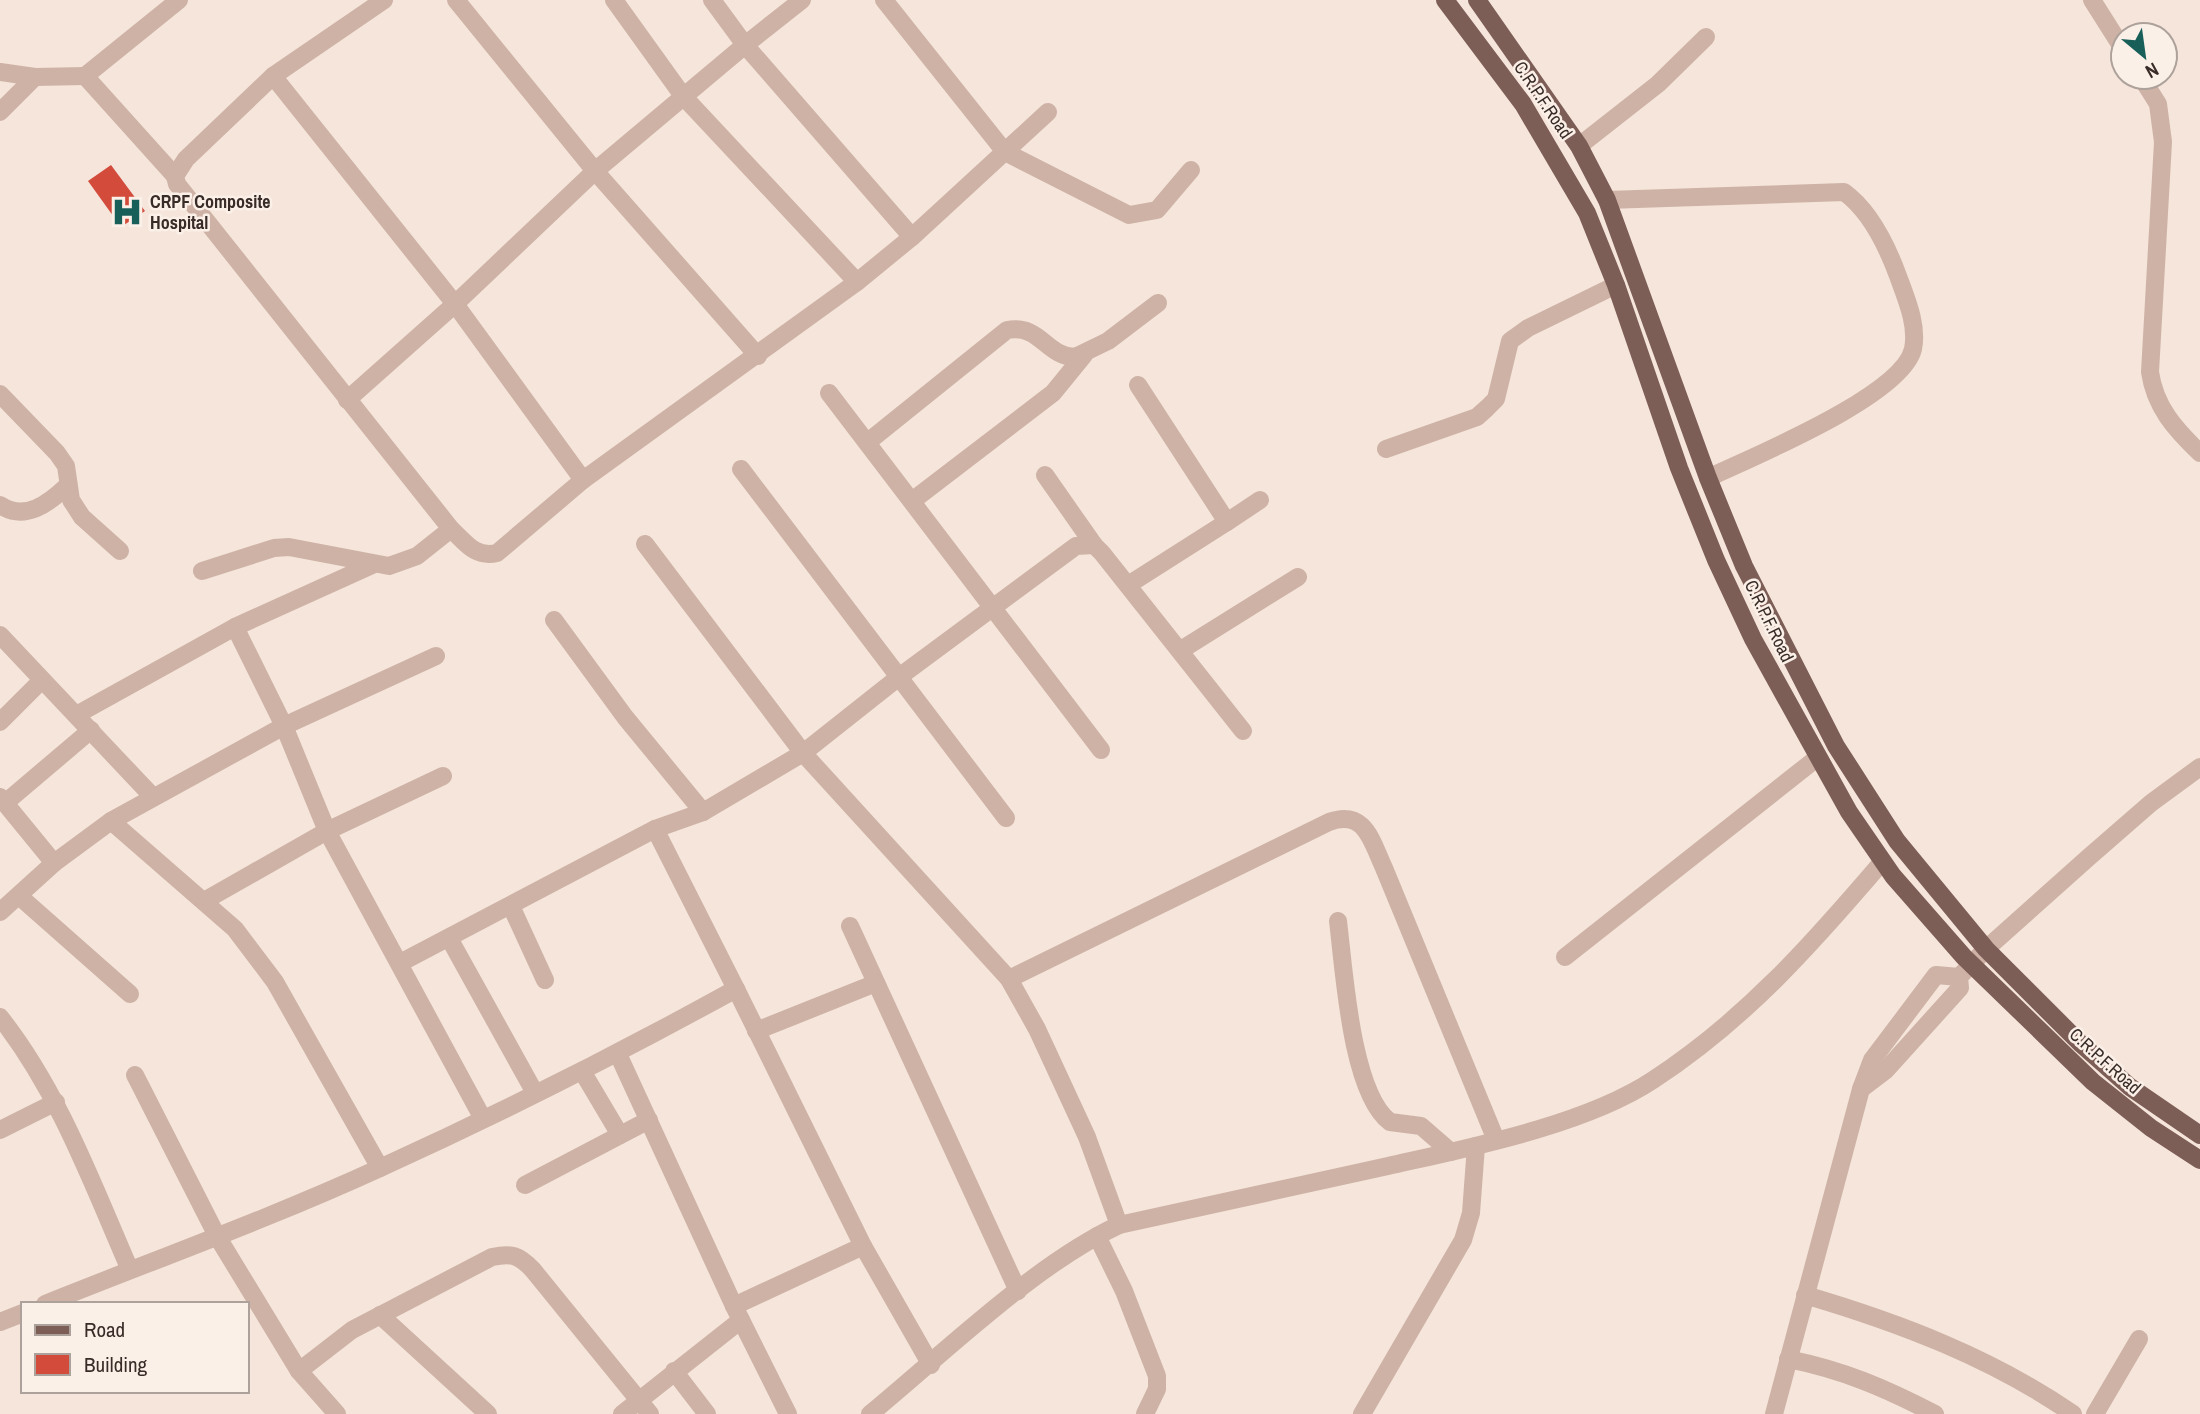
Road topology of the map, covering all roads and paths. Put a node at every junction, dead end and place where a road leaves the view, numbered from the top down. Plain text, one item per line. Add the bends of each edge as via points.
1 (179, 0) edge
2 (384, 0) edge
3 (456, 0) edge
4 (614, 0) edge
5 (712, 0) edge
6 (802, 0) edge
7 (884, 0) edge
8 (1445, 0) edge
9 (1477, 0) edge
10 (2092, 0) edge
11 (2109, 27) edge
12 (1706, 37) dead end
13 (745, 46) junction
14 (0, 72) edge
15 (85, 76) junction
16 (273, 76) junction
17 (35, 77) junction
18 (2150, 91) edge
19 (683, 96) junction
20 (0, 112) edge
21 (1048, 112) dead end
22 (1579, 146) junction
23 (1005, 152) junction
24 (1191, 170) dead end
25 (595, 171) junction
26 (175, 176) junction
27 (1607, 200) junction
28 (912, 237) junction
29 (857, 282) junction
30 (1616, 285) junction
31 (1158, 303) dead end
32 (455, 304) junction
33 (1083, 355) junction
34 (758, 356) junction
35 (1138, 385) dead end
36 (829, 393) dead end
37 (0, 394) edge
38 (347, 400) junction
39 (869, 441) junction
40 (1386, 449) dead end
41 (2200, 453) edge
42 (741, 469) dead end
43 (1045, 475) dead end
44 (1708, 478) junction
45 (583, 480) junction
46 (67, 486) junction
47 (1260, 500) dead end
48 (912, 501) junction
49 (0, 505) edge
50 (1227, 522) junction
51 (451, 529) junction
52 (645, 544) dead end
53 (1094, 545) junction
54 (120, 551) dead end
55 (372, 565) junction
56 (202, 571) dead end
57 (1298, 577) dead end
58 (1128, 585) junction
59 (993, 606) junction
60 (554, 620) dead end
61 (235, 627) junction
62 (0, 635) edge
63 (1181, 650) junction
64 (436, 656) dead end
65 (899, 677) junction
66 (42, 680) junction
67 (78, 714) junction
68 (0, 722) edge
69 (284, 726) junction
70 (90, 730) junction
71 (1243, 731) dead end
72 (1101, 750) dead end
73 (803, 753) junction
74 (1817, 758) junction
75 (2200, 767) edge
76 (443, 776) dead end
77 (153, 797) junction
78 (3, 800) edge
79 (703, 812) junction
80 (1006, 818) dead end
81 (111, 821) junction
82 (655, 829) junction
83 (327, 831) junction
84 (1882, 862) junction
85 (54, 863) junction
86 (19, 896) junction
87 (204, 901) junction
88 (511, 906) junction
89 (0, 912) edge
90 (1338, 920) dead end
91 (850, 926) dead end
92 (449, 937) junction
93 (1986, 949) junction
94 (1565, 957) dead end
95 (400, 962) junction
96 (1972, 964) junction
97 (1959, 977) junction
98 (1009, 979) junction
99 (545, 980) dead end
100 (876, 983) junction
101 (736, 989) junction
102 (130, 994) dead end
103 (0, 1017) edge
104 (756, 1031) junction
105 (618, 1054) junction
106 (582, 1071) junction
107 (135, 1075) dead end
108 (1861, 1089) junction
109 (535, 1093) junction
110 (56, 1102) junction
111 (482, 1117) junction
112 (649, 1120) junction
113 (0, 1130) edge
114 (621, 1135) junction
115 (2200, 1135) edge
116 (1496, 1140) junction
117 (1476, 1146) junction
118 (1451, 1152) junction
119 (2200, 1160) edge
120 (380, 1168) junction
121 (525, 1185) dead end
122 (1119, 1225) junction
123 (217, 1236) junction
124 (1097, 1236) junction
125 (863, 1246) junction
126 (130, 1270) junction
127 (1018, 1292) junction
128 (1805, 1295) junction
129 (51, 1302) edge
130 (737, 1313) junction
131 (21, 1314) edge
132 (380, 1315) junction
133 (0, 1322) edge
134 (2138, 1339) dead end
135 (1788, 1359) junction
136 (931, 1364) junction
137 (299, 1371) junction
138 (674, 1371) junction
139 (638, 1399) junction
140 (1908, 1407) edge
141 (337, 1414) edge
142 (488, 1414) edge
143 (622, 1414) edge
144 (650, 1414) edge
145 (707, 1414) edge
146 (788, 1414) edge
147 (870, 1414) edge
148 (1145, 1414) edge
149 (1362, 1414) edge
150 (1774, 1414) edge
151 (1935, 1414) edge
152 (2073, 1414) edge
153 (2095, 1414) edge

1 - 15 street
2 - 16 street
3 - 25 street
4 - 19 street
5 - 13 street
6 - 13 street
7 - 23 street
8 - 30 main road, C.R.P.F.Road via 1548,144 1587,213
9 - 22 main road, C.R.P.F.Road
10 - 11 street
12 - 22 street via 1658,85
13 - 19 street
13 - 28 street
14 - 17 street
15 - 17 street
15 - 26 street
16 - 26 street via 186,159
16 - 32 street
17 - 20 street
18 - 41 street via 2158,104 2163,142 2152,388 2170,422
19 - 25 street
19 - 29 street
21 - 23 street
22 - 27 main road, C.R.P.F.Road
23 - 24 street via 1129,215 1157,210
23 - 28 street
25 - 32 street
25 - 34 street
26 - 38 street
27 - 44 main road, C.R.P.F.Road
27 - 44 street via 1844,192 1864,211 1895,266 1912,319 1913,350 1907,362 1841,413
28 - 29 street
29 - 34 street
30 - 40 street via 1510,341 1496,399 1476,417
30 - 74 main road, C.R.P.F.Road via 1716,560
31 - 33 street
32 - 38 street
32 - 45 street
33 - 39 street via 1067,357 1030,330 1007,330
33 - 48 street via 1053,393
34 - 45 street
35 - 50 street
36 - 39 street
37 - 46 street via 57,453 66,466
38 - 51 street
39 - 48 street
42 - 65 street
43 - 53 street
44 - 93 main road, C.R.P.F.Road via 1744,566 1836,746 1897,841
45 - 51 street via 496,553 475,552
46 - 49 street via 46,505 22,512
46 - 54 street via 82,516
47 - 50 street
48 - 59 street
50 - 58 street
51 - 55 street via 403,564
52 - 73 street
53 - 58 street
53 - 59 street via 1076,546
55 - 56 street via 289,547
55 - 61 street
57 - 63 street
58 - 63 street
59 - 65 street
59 - 72 street
60 - 79 street
61 - 67 street
61 - 69 street
62 - 66 street
63 - 71 street
64 - 69 street
65 - 73 street
65 - 80 street
66 - 67 street
66 - 68 street
67 - 70 street
69 - 77 street
69 - 83 street
70 - 77 street
70 - 78 street
73 - 79 street
73 - 98 street
74 - 84 main road, C.R.P.F.Road
74 - 94 street
75 - 93 street via 2151,803
76 - 83 street
77 - 81 street
78 - 85 street
79 - 82 street
81 - 85 street
81 - 87 street
82 - 88 street
82 - 101 street
83 - 87 street
83 - 95 street
84 - 96 main road, C.R.P.F.Road
84 - 116 street via 1777,981 1719,1032 1652,1081 1607,1105
85 - 86 street
86 - 89 street
86 - 102 street
87 - 120 street via 235,929 275,982
88 - 92 street
88 - 99 street
90 - 118 street via 1351,1024 1375,1105 1390,1122 1421,1126
91 - 100 street
92 - 95 street
92 - 109 street
93 - 96 street
93 - 115 main road, C.R.P.F.Road via 2120,1078
95 - 111 street
96 - 97 street
96 - 119 main road, C.R.P.F.Road via 2093,1082
97 - 108 street via 1960,988 1886,1070
97 - 108 street via 1936,975 1872,1060
98 - 116 street via 1329,822 1343,817 1354,820 1368,835 1384,868
98 - 122 street via 1087,1137
100 - 104 street
100 - 127 street
101 - 104 street
101 - 105 street
103 - 110 street
104 - 125 street
105 - 106 street
105 - 112 street
106 - 109 street
106 - 114 street
107 - 123 street
108 - 128 street
109 - 111 street
110 - 113 street
110 - 126 street
111 - 120 street
112 - 114 street
112 - 130 street
114 - 121 street
116 - 117 street
117 - 118 street
117 - 149 street via 1471,1213 1463,1240
118 - 122 street
120 - 123 street
122 - 124 street
123 - 126 street
123 - 137 street
124 - 127 street
124 - 148 street via 1157,1376 1157,1389
125 - 130 street
125 - 136 street
126 - 129 street
127 - 136 street
128 - 135 street
128 - 152 street via 1876,1316 1992,1365
130 - 138 street
130 - 146 street
131 - 133 street
132 - 137 street via 352,1330
132 - 139 street via 492,1257 520,1256
132 - 142 street
134 - 153 street
135 - 140 street via 1835,1368
135 - 150 street
136 - 147 street
137 - 141 street
138 - 139 street
138 - 145 street
139 - 143 street
139 - 144 street
140 - 151 street

